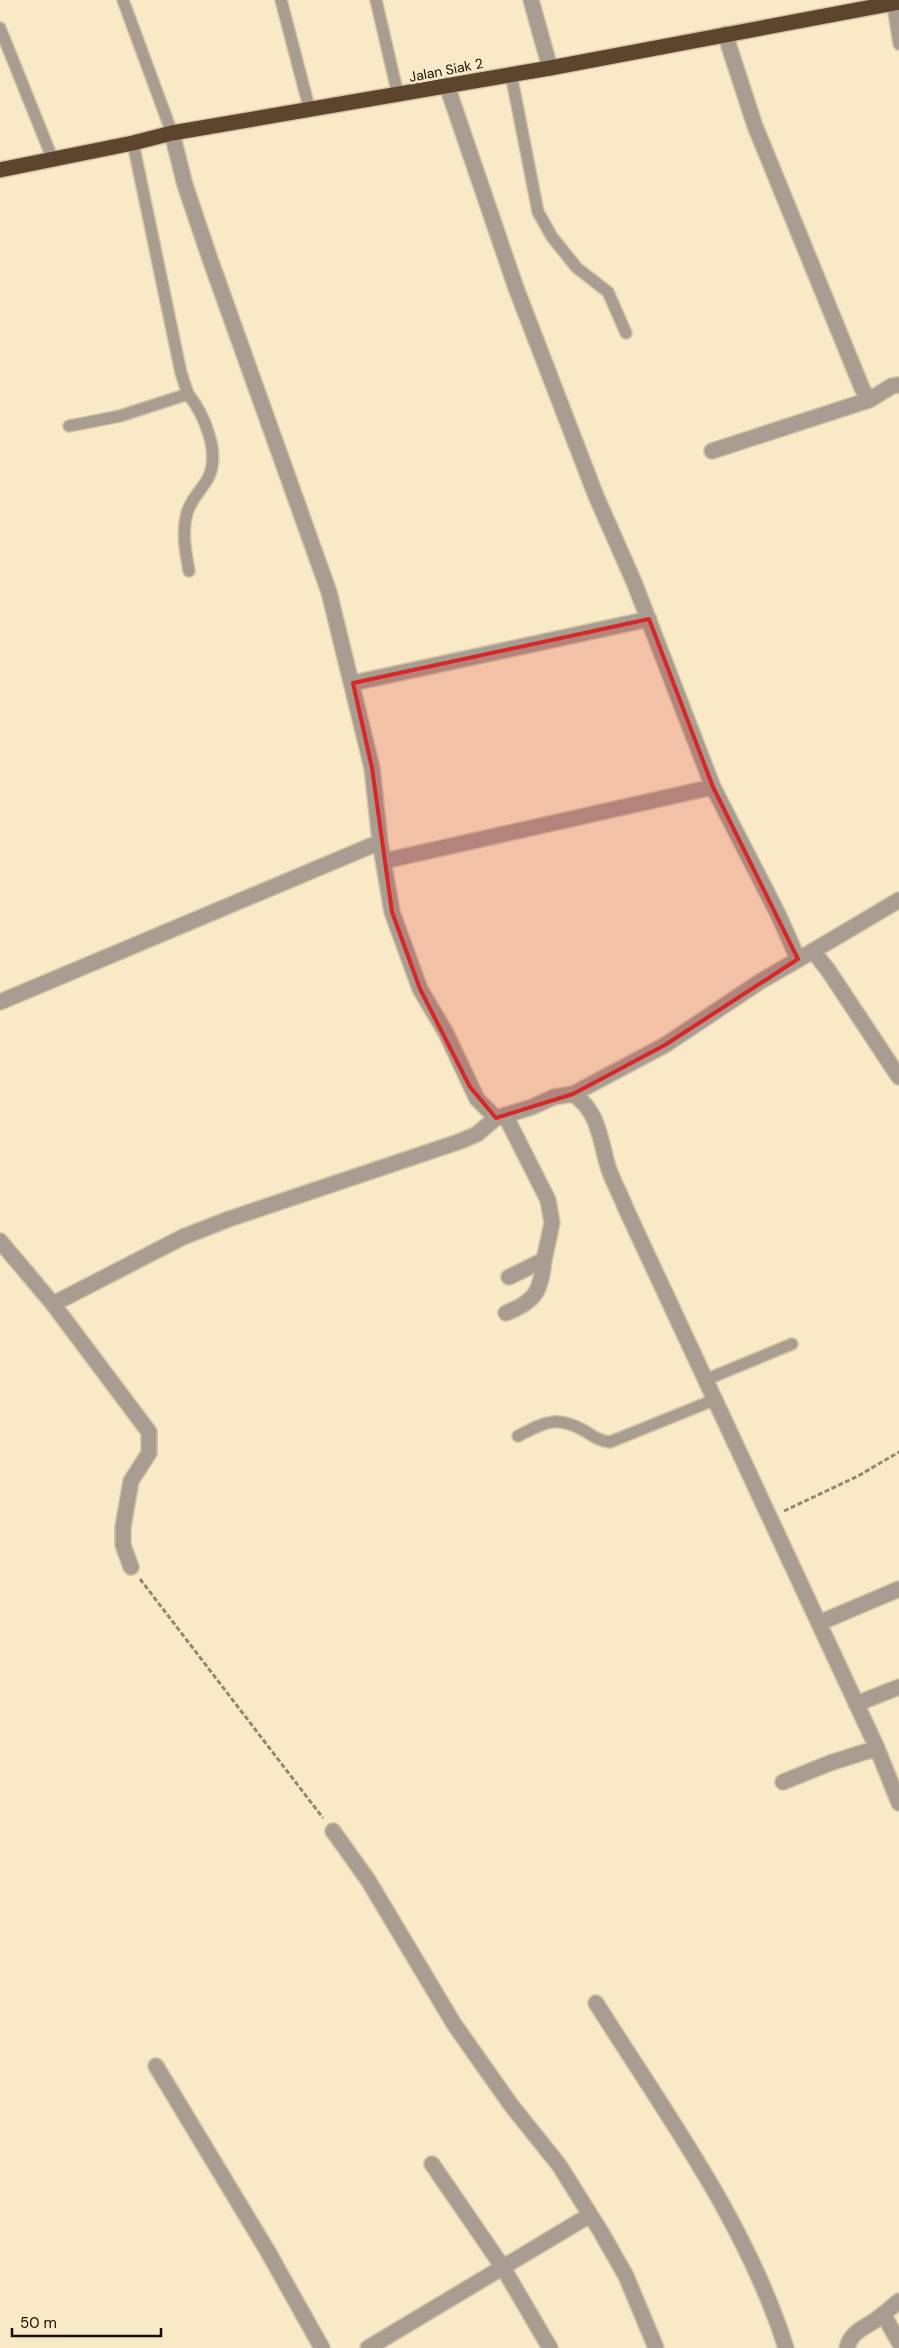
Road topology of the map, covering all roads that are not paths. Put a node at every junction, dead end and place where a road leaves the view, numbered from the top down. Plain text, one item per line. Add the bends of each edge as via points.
1 (123, 0) edge
2 (281, 0) edge
3 (376, 0) edge
4 (531, 0) edge
5 (895, 2) edge
6 (0, 28) edge
7 (725, 34) junction
8 (899, 44) edge
9 (550, 68) junction
10 (511, 74) junction
11 (447, 86) junction
12 (398, 95) junction
13 (310, 111) junction
14 (172, 133) junction
15 (133, 143) junction
16 (53, 160) junction
17 (0, 170) edge
18 (626, 332) dead end
19 (899, 385) edge
20 (188, 394) junction
21 (868, 400) junction
22 (69, 426) dead end
23 (712, 451) dead end
24 (189, 571) dead end
25 (649, 619) junction
26 (353, 683) junction
27 (713, 788) junction
28 (380, 842) junction
29 (384, 861) junction
30 (899, 900) edge
31 (813, 950) junction
32 (798, 959) junction
33 (0, 1002) edge
34 (894, 1057) edge
35 (899, 1077) edge
36 (574, 1094) junction
37 (500, 1116) junction
38 (0, 1241) edge
39 (544, 1260) junction
40 (509, 1277) dead end
41 (53, 1304) junction
42 (506, 1313) dead end
43 (792, 1344) dead end
44 (705, 1380) junction
45 (714, 1400) junction
46 (518, 1436) dead end
47 (131, 1567) road end
48 (899, 1589) edge
49 (819, 1624) junction
50 (899, 1687) edge
51 (856, 1704) junction
52 (876, 1748) junction
53 (783, 1782) dead end
54 (899, 1803) edge
55 (333, 1831) road end
56 (596, 2003) dead end
57 (156, 2066) dead end
58 (432, 2164) dead end
59 (590, 2215) junction
60 (502, 2266) junction
61 (899, 2301) edge
62 (882, 2314) junction
63 (899, 2342) edge
64 (322, 2348) edge
65 (368, 2348) edge
66 (550, 2348) edge
67 (656, 2348) edge
68 (786, 2348) edge
69 (847, 2348) edge

1 - 14 lane
2 - 13 lane
3 - 12 lane
4 - 9 street
5 - 7 highway, Jalan Siak 2
5 - 8 lane
6 - 16 lane
7 - 9 highway, Jalan Siak 2
7 - 21 street via 755,126
9 - 10 highway, Jalan Siak 2
10 - 11 highway, Jalan Siak 2
10 - 18 lane via 538,212 552,237 577,268 608,292
11 - 12 highway, Jalan Siak 2
11 - 25 street via 516,288 596,496
12 - 13 highway, Jalan Siak 2
13 - 14 highway, Jalan Siak 2
14 - 15 highway, Jalan Siak 2
14 - 26 street via 185,185 210,259 329,592
15 - 16 highway, Jalan Siak 2
15 - 20 lane via 181,374
16 - 17 highway, Jalan Siak 2
19 - 21 street
20 - 22 lane via 120,416
20 - 24 lane via 203,416 210,440 211,465 186,518 185,553
21 - 23 street
25 - 26 street
25 - 27 street
26 - 28 street via 372,768
27 - 29 street
27 - 32 street
28 - 29 street
28 - 33 street
29 - 37 street via 392,912 420,989 446,1033 477,1099
30 - 31 street
31 - 32 street
31 - 34 street
32 - 36 street via 761,980 666,1045
34 - 35 street
36 - 37 street via 554,1097
36 - 44 street via 594,1116 626,1210
37 - 39 street via 548,1200 552,1223
37 - 41 street via 477,1134 460,1141 183,1237
38 - 41 street
39 - 40 street
39 - 42 street via 539,1287 532,1298 526,1305
41 - 47 street via 149,1432 149,1453 131,1481 123,1527 123,1545
43 - 44 lane
44 - 45 street
45 - 46 lane via 610,1442 600,1441 563,1421 545,1422
45 - 49 street
48 - 49 street
49 - 51 street
50 - 51 street
51 - 52 street
52 - 53 street
52 - 54 street
55 - 59 street via 368,1880 454,2024 511,2105 559,2165
56 - 68 street via 697,2160 734,2226 757,2273
57 - 64 street
58 - 60 street
59 - 60 street
59 - 67 street via 626,2276
60 - 65 street
60 - 66 street
61 - 62 street
62 - 63 street
62 - 69 street via 858,2330

